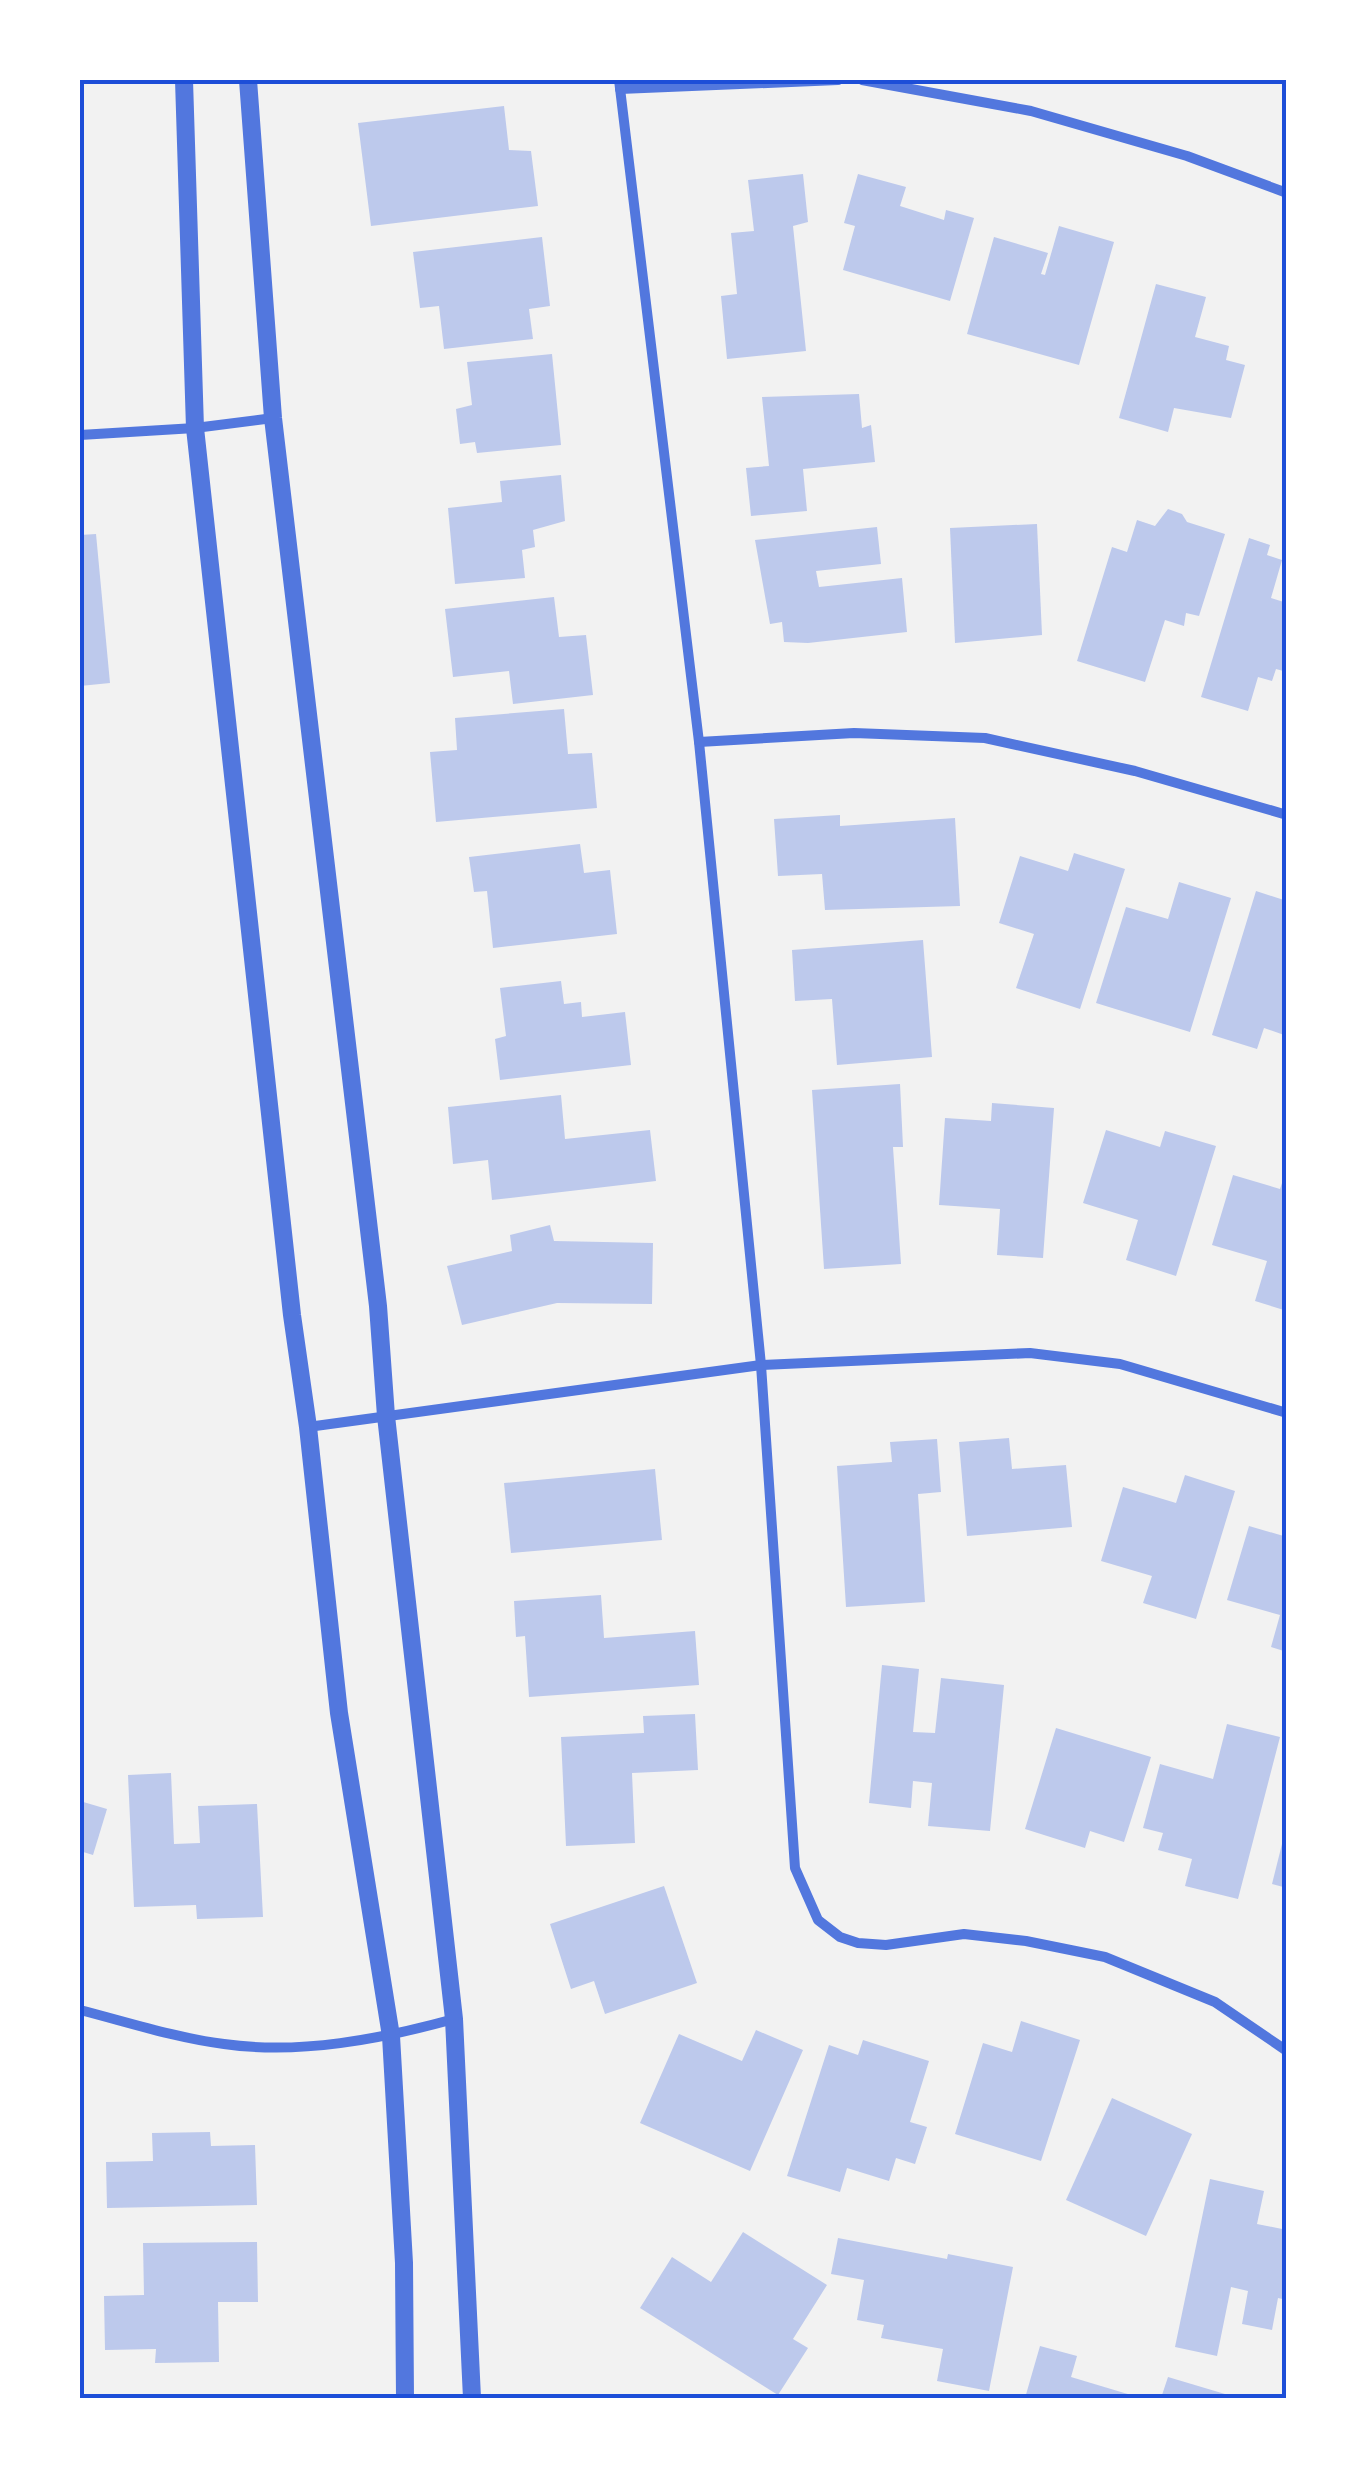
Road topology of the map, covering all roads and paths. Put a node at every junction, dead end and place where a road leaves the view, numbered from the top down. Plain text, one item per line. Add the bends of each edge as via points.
1 (184, 80) edge
2 (248, 80) edge
3 (838, 80) edge
4 (862, 80) edge
5 (620, 85) edge
6 (1287, 193) edge
7 (273, 418) junction
8 (195, 428) junction
9 (80, 435) edge
10 (699, 742) junction
11 (1287, 815) edge
12 (762, 1365) junction
13 (1287, 1412) edge
14 (386, 1416) junction
15 (308, 1427) junction
16 (80, 2010) edge
17 (454, 2019) junction
18 (391, 2036) junction
19 (1287, 2051) edge
20 (405, 2398) edge
21 (472, 2398) edge

1 - 8 street
2 - 7 street
3 - 5 street
4 - 6 street via 1031,111
5 - 10 street
7 - 8 street
7 - 14 street
8 - 9 street
8 - 15 street
10 - 11 street via 854,733 985,738 1135,771
10 - 12 street
12 - 13 street via 1030,1353 1120,1364
12 - 14 street
12 - 19 street via 794,1868 818,1920 858,1943 964,1934 1105,1957 1215,2002
14 - 15 street
14 - 17 street
15 - 18 street via 340,1712
16 - 18 street via 222,2044 278,2048
17 - 18 street
17 - 21 street
18 - 20 street

